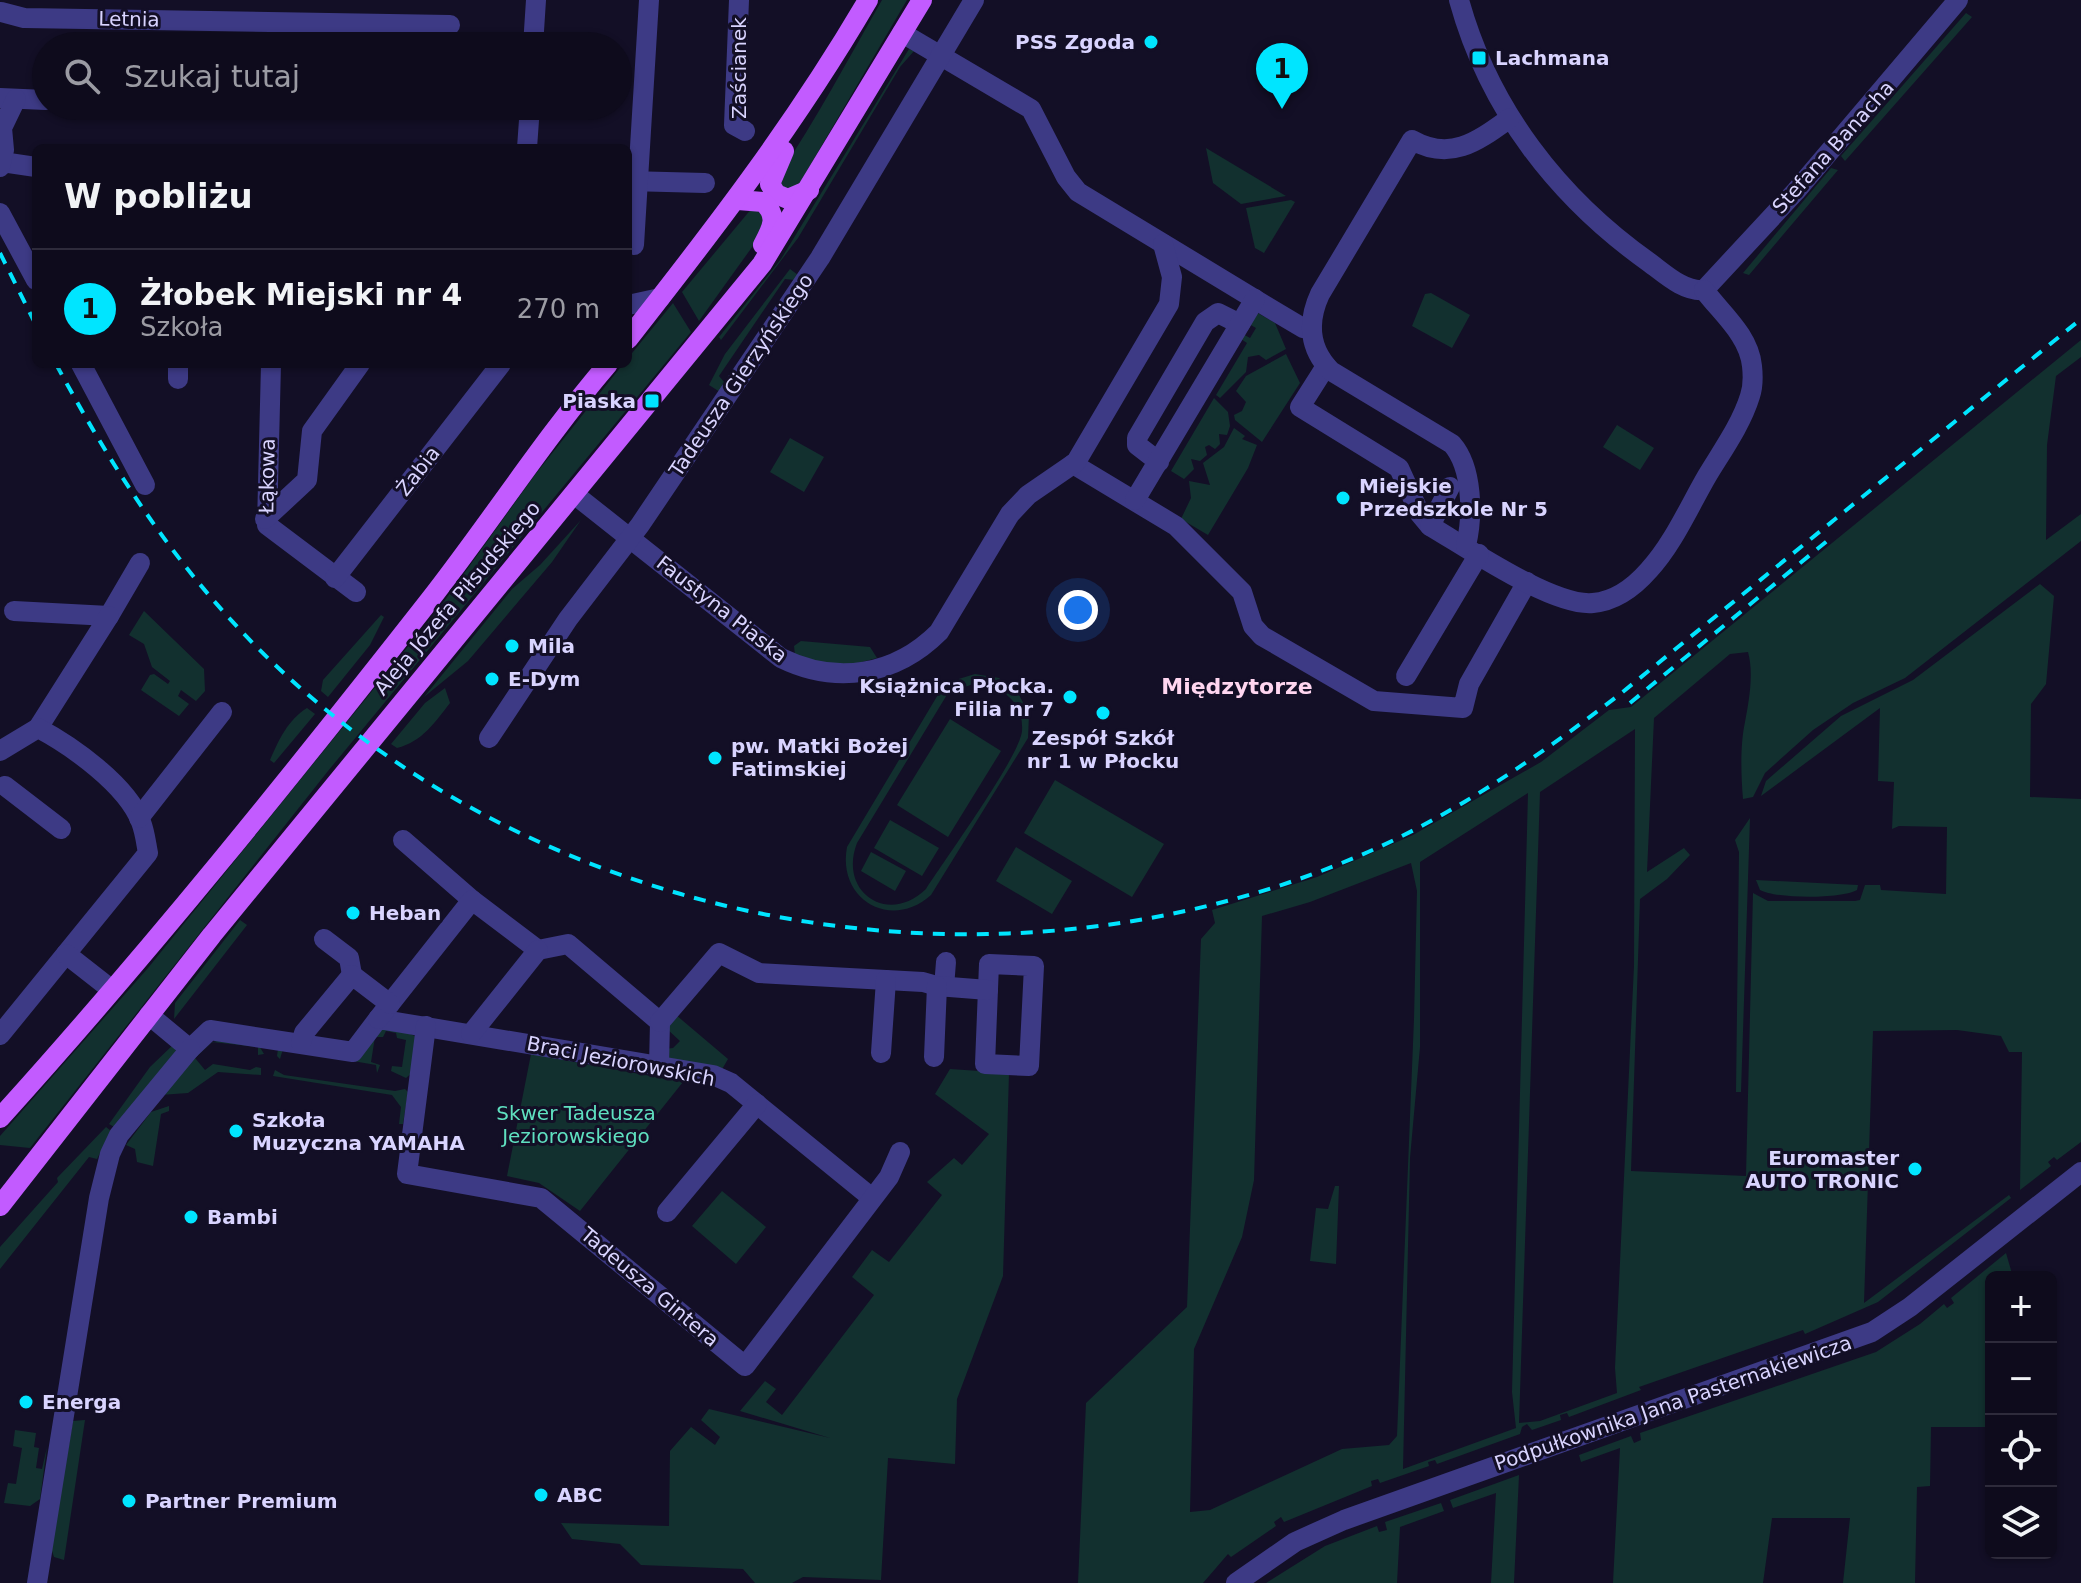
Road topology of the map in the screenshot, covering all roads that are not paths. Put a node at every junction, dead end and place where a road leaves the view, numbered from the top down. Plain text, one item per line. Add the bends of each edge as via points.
1 (4, 0) edge
2 (536, 0) edge
3 (649, 0) edge
4 (739, 0) edge
5 (868, 0) edge
6 (922, 0) edge
7 (974, 0) edge
8 (1459, 0) edge
9 (1958, 0) edge
10 (0, 14) edge
11 (450, 25) dead end
12 (534, 32) edge
13 (902, 33) junction
14 (939, 55) junction
15 (815, 91) junction
16 (8, 99) edge
17 (32, 100) edge
18 (1510, 118) junction
19 (529, 120) edge
20 (1, 128) edge
21 (745, 131) dead end
22 (527, 144) edge
23 (1, 165) edge
24 (32, 167) edge
25 (634, 181) edge
26 (705, 183) dead end
27 (809, 190) junction
28 (738, 200) junction
29 (0, 213) edge
30 (1163, 244) junction
31 (634, 245) dead end
32 (32, 272) edge
33 (1704, 290) junction
34 (738, 294) junction
35 (660, 298) junction
36 (1255, 299) junction
37 (632, 304) edge
38 (1240, 324) junction
39 (1312, 329) junction
40 (632, 334) edge
41 (1326, 366) junction
42 (83, 368) edge
43 (271, 368) edge
44 (357, 368) edge
45 (498, 368) edge
46 (605, 368) edge
47 (1078, 458) junction
48 (1159, 462) junction
49 (145, 485) dead end
50 (1450, 487) dead end
51 (574, 494) junction
52 (1135, 500) junction
53 (265, 519) junction
54 (1430, 526) junction
55 (631, 536) junction
56 (1473, 550) junction
57 (140, 563) dead end
58 (335, 578) junction
59 (1527, 582) junction
60 (356, 592) dead end
61 (14, 611) dead end
62 (109, 616) junction
63 (1406, 676) dead end
64 (222, 712) dead end
65 (38, 728) junction
66 (489, 738) dead end
67 (0, 751) edge
68 (2, 786) edge
69 (139, 818) junction
70 (61, 829) dead end
71 (403, 840) dead end
72 (472, 900) junction
73 (324, 939) dead end
74 (538, 950) junction
75 (66, 954) junction
76 (946, 962) dead end
77 (352, 975) junction
78 (886, 980) junction
79 (940, 987) junction
80 (112, 990) junction
81 (988, 990) junction
82 (8, 1009) edge
83 (384, 1011) junction
84 (149, 1015) junction
85 (660, 1022) junction
86 (426, 1026) junction
87 (471, 1034) junction
88 (0, 1035) edge
89 (301, 1043) junction
90 (190, 1049) junction
91 (881, 1053) dead end
92 (934, 1057) dead end
93 (659, 1066) junction
94 (757, 1104) junction
95 (0, 1118) edge
96 (900, 1152) dead end
97 (2081, 1172) edge
98 (872, 1198) junction
99 (0, 1206) edge
100 (667, 1212) dead end
101 (37, 1583) edge
102 (1236, 1583) edge

1 - 10 street
2 - 12 street
3 - 25 street
4 - 21 street, Zaścianek via 734,125
5 - 15 main road
6 - 13 main road, Aleja Józefa Piłsudskiego
7 - 14 street, Tadeusza Gierzyńskiego
8 - 18 street via 1479,58
9 - 33 street, Stefana Banacha
10 - 11 street, Letnia
13 - 14 street
13 - 27 main road, Aleja Józefa Piłsudskiego
14 - 30 street via 1031,109 1075,189
14 - 55 street, Tadeusza Gierzyńskiego via 820,258
15 - 27 main road via 770,184 788,199
15 - 28 main road
16 - 17 street
16 - 20 street
18 - 33 street via 1557,181 1598,223 1670,277 1691,290
18 - 39 street via 1461,149 1434,150 1412,140 1320,294
19 - 22 street
20 - 23 street
23 - 24 street
25 - 26 street
25 - 31 street
27 - 34 main road, Aleja Józefa Piłsudskiego
28 - 34 main road via 763,202 774,220
28 - 35 main road
29 - 32 street
30 - 36 street
30 - 47 street, Faustyna Piaska via 1172,277 1169,304
33 - 59 street via 1746,343 1750,397 1654,565 1617,596 1598,603 1579,603
34 - 51 main road, Aleja Józefa Piłsudskiego
35 - 37 street
35 - 40 main road
36 - 38 street
36 - 39 street
38 - 48 street
38 - 48 street via 1211,315 1190,347 1137,438 1137,445
39 - 41 street via 1317,354
41 - 54 street via 1300,407 1399,468
41 - 56 street via 1460,453
42 - 49 street
43 - 53 street, Łąkowa
44 - 53 street via 312,431 307,480
45 - 58 street, Żabia
46 - 80 main road, Aleja Józefa Piłsudskiego via 429,601
47 - 52 street
47 - 55 street, Faustyna Piaska via 1014,509 932,638 895,661 860,674 828,674 781,658
48 - 52 street
50 - 54 street
51 - 55 street, Faustyna Piaska
51 - 84 main road, Aleja Józefa Piłsudskiego
52 - 59 street via 1176,526 1242,592 1258,633 1374,701 1463,708 1469,684
53 - 58 street, Łąkowa
54 - 56 street
55 - 66 street, Tadeusza Gierzyńskiego
56 - 59 street
56 - 63 street
57 - 62 street
58 - 60 street, Łąkowa
61 - 62 street
62 - 65 street
64 - 69 street
65 - 67 street
65 - 69 street via 82,755
68 - 70 street
69 - 75 street via 148,853
71 - 72 street
72 - 74 street
72 - 83 street
73 - 77 street via 349,958
74 - 85 street via 568,944
74 - 87 street
75 - 80 street
75 - 82 street
76 - 79 street
77 - 83 street
77 - 89 street
78 - 79 street
78 - 85 street via 759,973 719,953
78 - 91 street
79 - 81 street
79 - 92 street
80 - 95 main road, Aleja Józefa Piłsudskiego
81 - 81 street via 985,1064 1029,1066 1034,966 989,964
82 - 88 street
83 - 86 street, Braci Jeziorowskich
83 - 89 street via 353,1052
84 - 90 street
84 - 99 main road, Aleja Józefa Piłsudskiego
85 - 93 street
86 - 87 street, Braci Jeziorowskich
86 - 98 street, Tadeusza Gintera via 407,1174 541,1198 745,1366
87 - 93 street, Braci Jeziorowskich
89 - 90 street via 210,1030
90 - 101 street via 119,1135 110,1154
93 - 94 street, Braci Jeziorowskich via 713,1075
94 - 98 street, Braci Jeziorowskich
94 - 100 street
96 - 98 street, Tadeusza Gintera
97 - 102 street, Podpułkownika Jana Pasternakiewicza via 1872,1332 1344,1520 1286,1547

